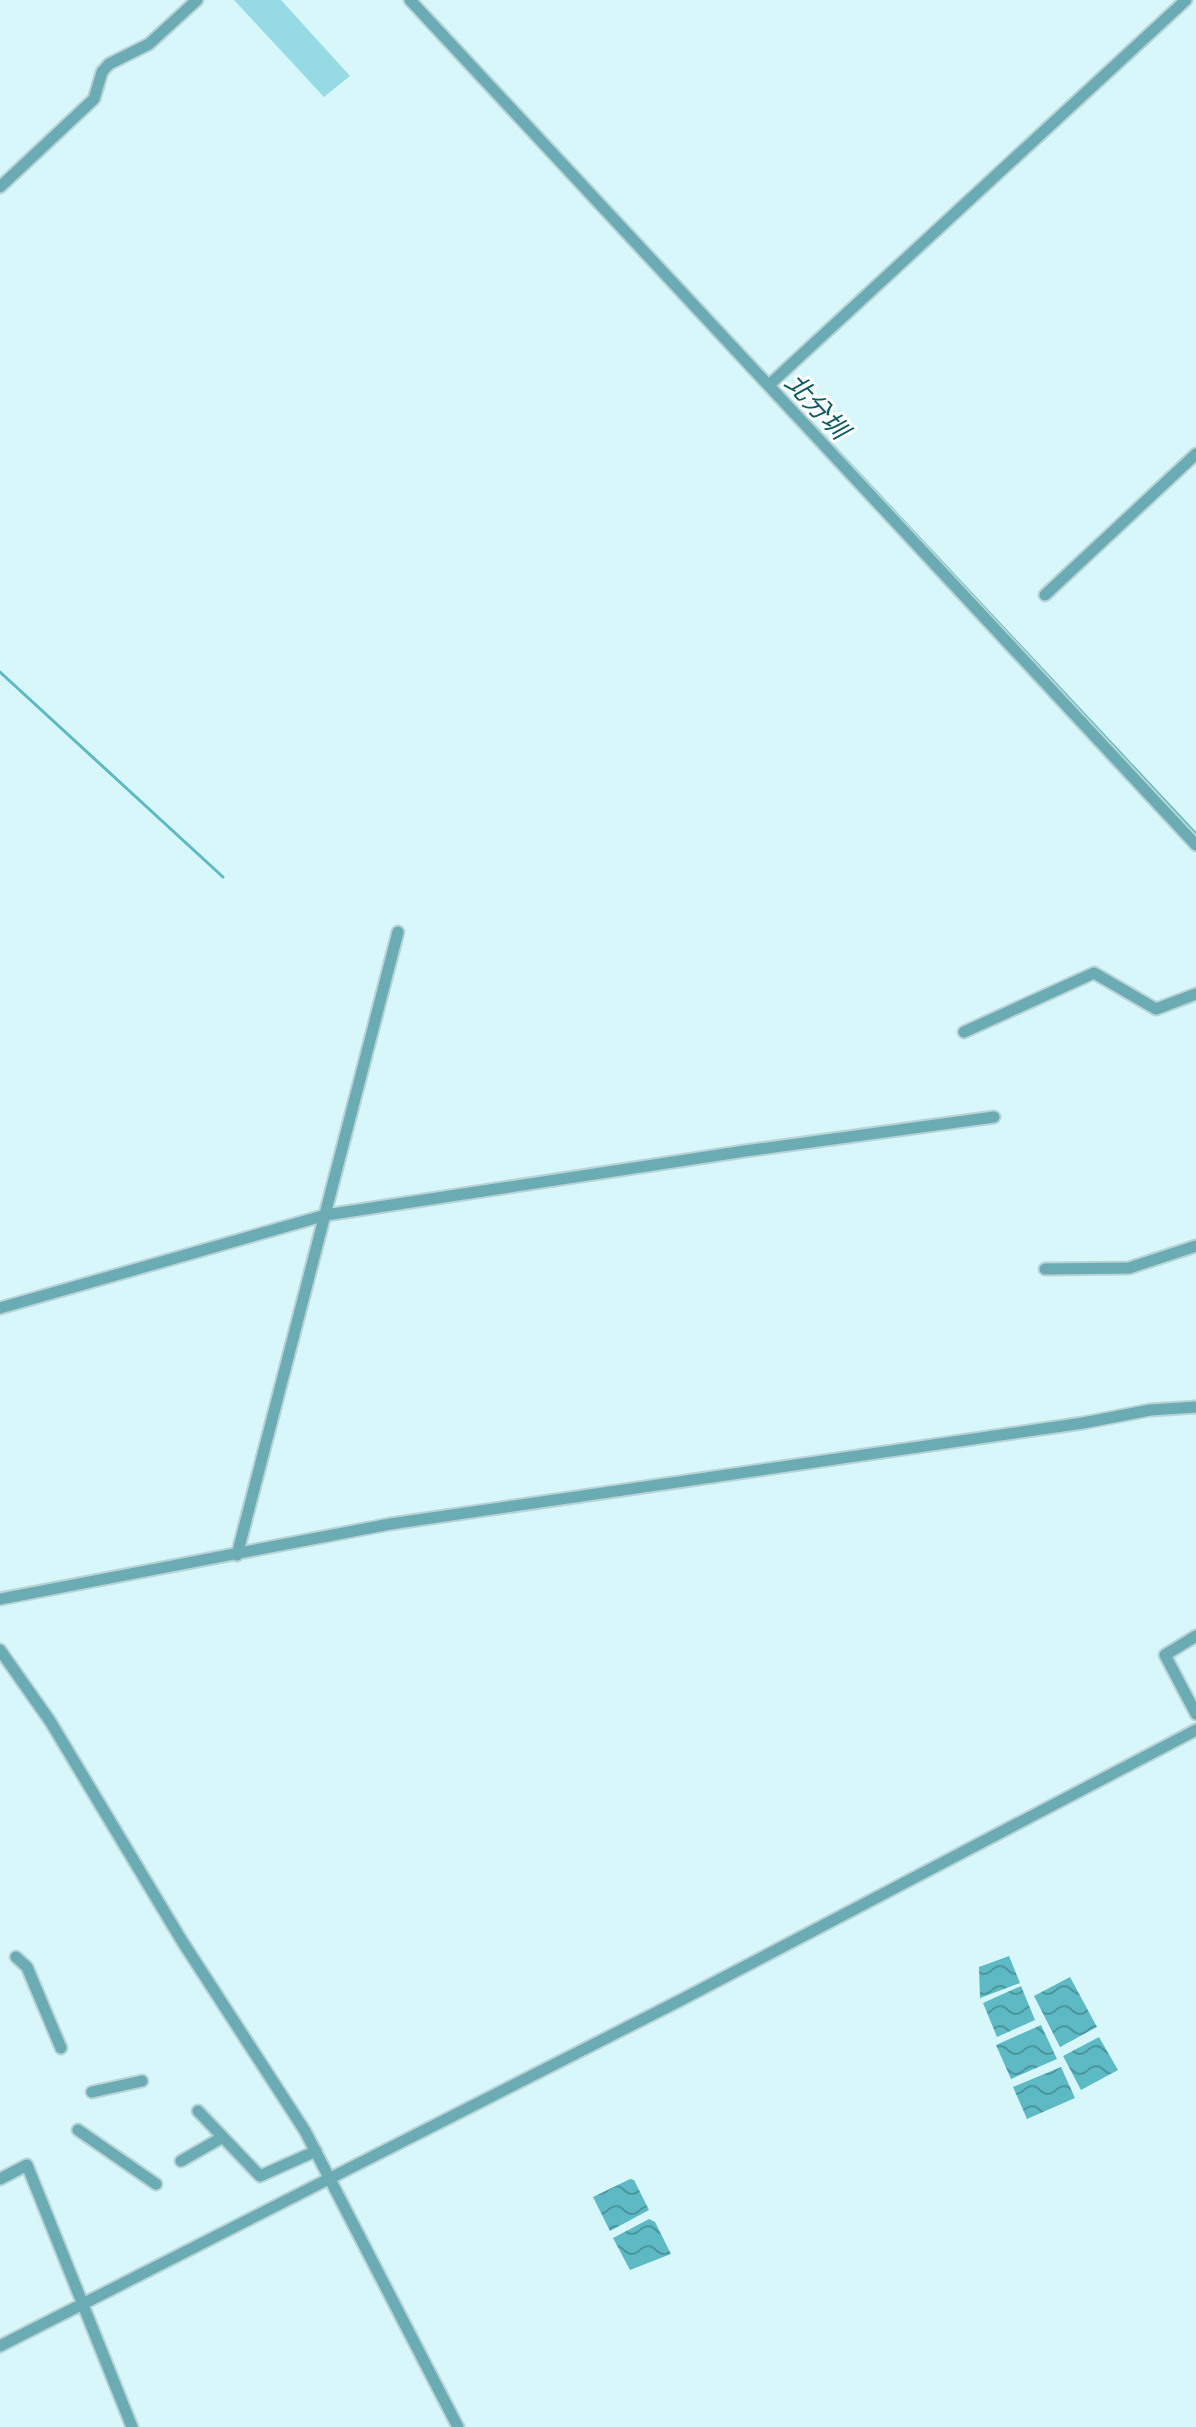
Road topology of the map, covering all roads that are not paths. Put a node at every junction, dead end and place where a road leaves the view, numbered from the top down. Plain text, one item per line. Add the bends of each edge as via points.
1 (197, 0) edge
2 (410, 0) edge
3 (1186, 0) edge
4 (0, 187) edge
5 (773, 381) junction
6 (1196, 454) edge
7 (1045, 595) dead end
8 (1013, 628) dead end
9 (1002, 637) junction
10 (1196, 845) edge
11 (398, 932) dead end
12 (1196, 994) edge
13 (964, 1032) dead end
14 (994, 1117) dead end
15 (326, 1215) junction
16 (1196, 1246) edge
17 (1045, 1269) dead end
18 (0, 1308) edge
19 (1196, 1407) edge
20 (237, 1555) junction
21 (0, 1599) edge
22 (1196, 1636) edge
23 (0, 1650) edge
24 (1196, 1714) edge
25 (1196, 1730) edge
26 (16, 1957) dead end
27 (61, 2048) dead end
28 (142, 2081) dead end
29 (92, 2092) dead end
30 (198, 2111) dead end
31 (78, 2130) dead end
32 (223, 2137) junction
33 (316, 2151) junction
34 (181, 2161) dead end
35 (330, 2178) junction
36 (0, 2179) edge
37 (156, 2184) dead end
38 (84, 2302) junction
39 (0, 2346) edge
40 (132, 2427) edge
41 (458, 2427) edge

1 - 4 street via 149,44 109,64 94,99
2 - 5 street
3 - 5 street
5 - 9 street
6 - 7 street
8 - 9 street
9 - 10 street
11 - 15 street
12 - 13 street via 1156,1009 1094,973
14 - 15 street
15 - 18 street
15 - 20 street
16 - 17 street via 1129,1268
19 - 20 street via 390,1524
20 - 21 street
22 - 24 street via 1165,1655
23 - 33 street via 50,1721
25 - 35 street
26 - 27 street via 27,1967
28 - 29 street
30 - 32 street
31 - 37 street
32 - 33 street via 260,2176
32 - 34 street
33 - 35 street
35 - 38 street
35 - 41 street
36 - 38 street via 27,2165
38 - 39 street
38 - 40 street

